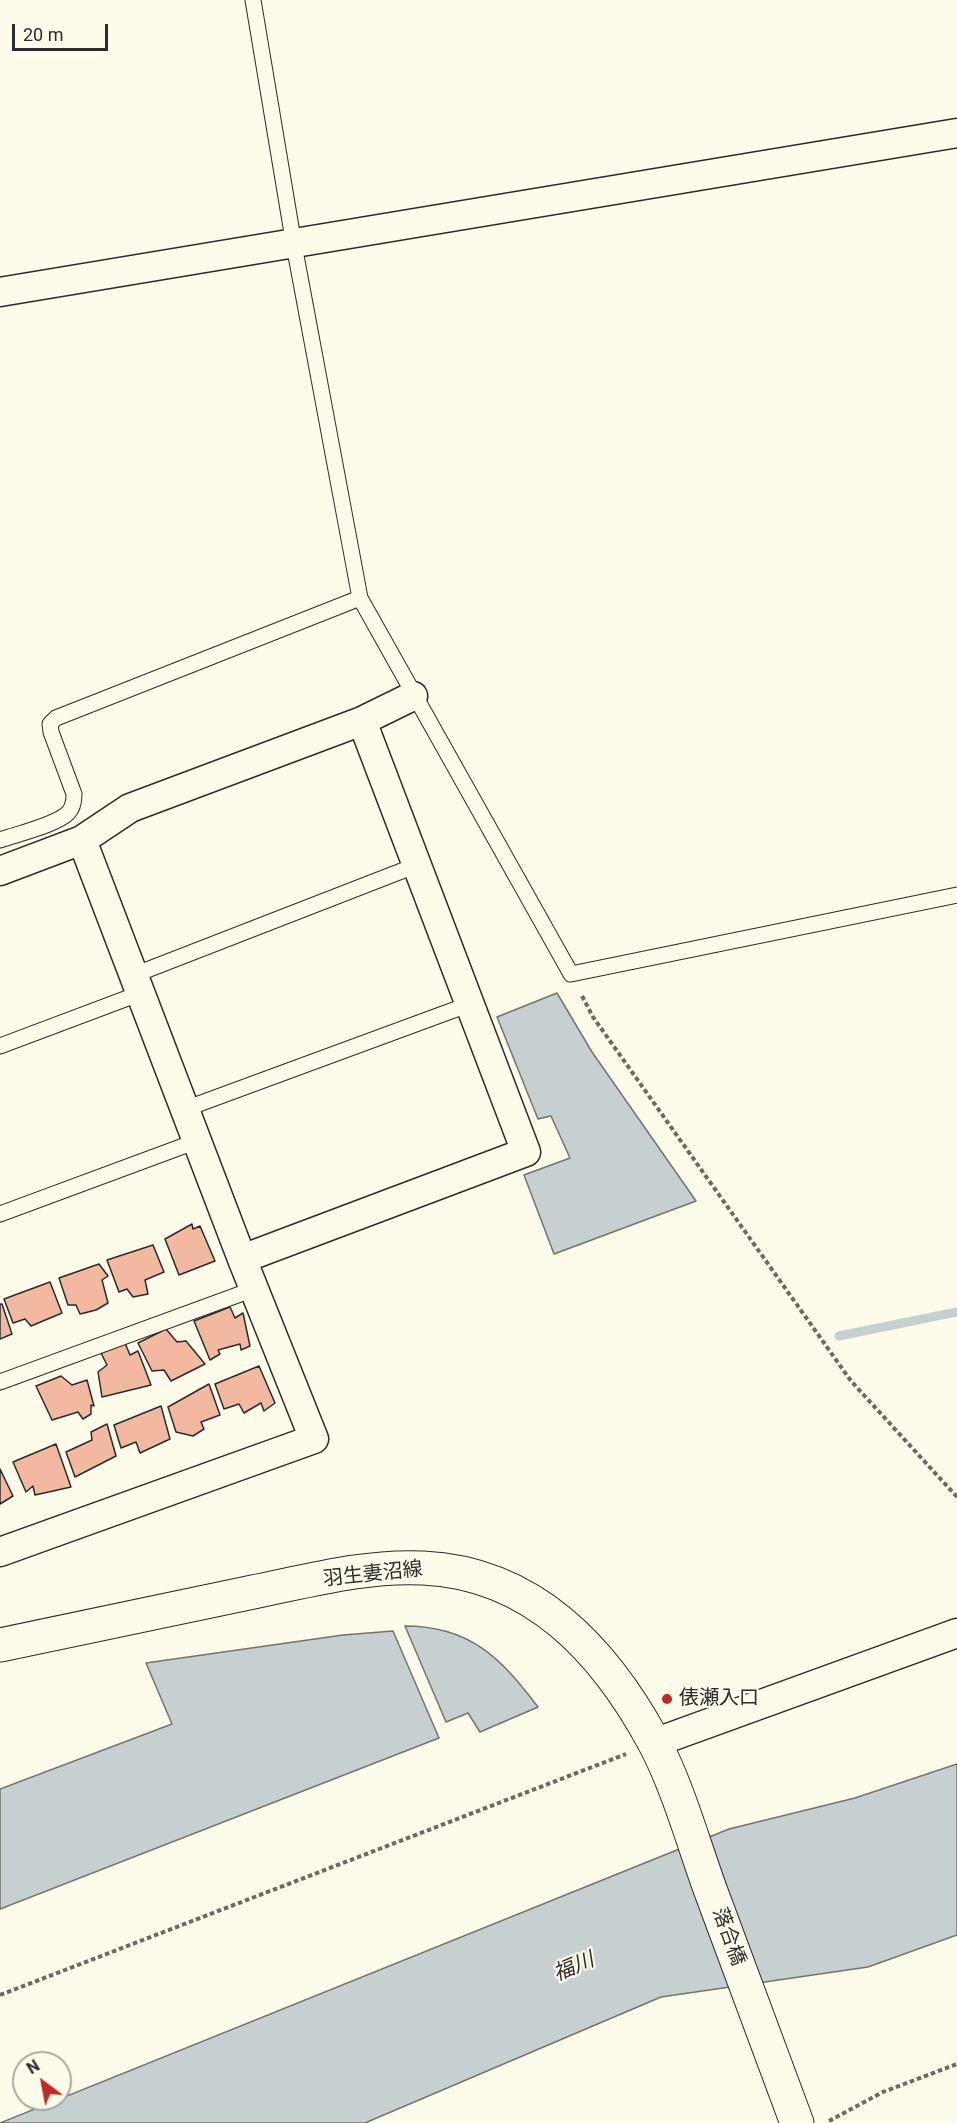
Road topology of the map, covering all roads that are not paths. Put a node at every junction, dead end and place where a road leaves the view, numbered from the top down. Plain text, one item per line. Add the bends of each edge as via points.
1 (253, 0) edge
2 (957, 133) edge
3 (294, 245) junction
4 (0, 292) edge
5 (360, 598) junction
6 (413, 696) junction
7 (362, 721) junction
8 (0, 840) edge
9 (82, 840) junction
10 (417, 865) junction
11 (0, 871) edge
12 (957, 895) edge
13 (137, 984) junction
14 (470, 1004) junction
15 (0, 1046) edge
16 (185, 1109) junction
17 (197, 1141) junction
18 (0, 1214) edge
19 (242, 1259) junction
20 (254, 1289) junction
21 (0, 1382) edge
22 (0, 1552) edge
23 (957, 1633) edge
24 (0, 1645) edge
25 (659, 1754) junction
26 (795, 2116) edge

1 - 3 lane
2 - 3 street
3 - 4 street
3 - 5 lane
5 - 6 lane
5 - 8 lane via 56,718 50,724 51,732 74,794 73,804 59,818
6 - 7 street
6 - 12 lane via 571,974
7 - 9 street via 130,808
7 - 10 street
9 - 11 street
9 - 13 street
10 - 13 lane
10 - 14 street
13 - 15 lane
13 - 16 street
14 - 16 lane
14 - 19 street via 526,1152
16 - 17 street
17 - 18 lane
17 - 19 street
19 - 20 street
20 - 21 lane
20 - 22 street via 314,1438
23 - 25 street
24 - 25 main road, 羽生妻沼線 via 357,1573 422,1568 465,1572 531,1600 582,1641 607,1669
25 - 26 main road, 落合橋

